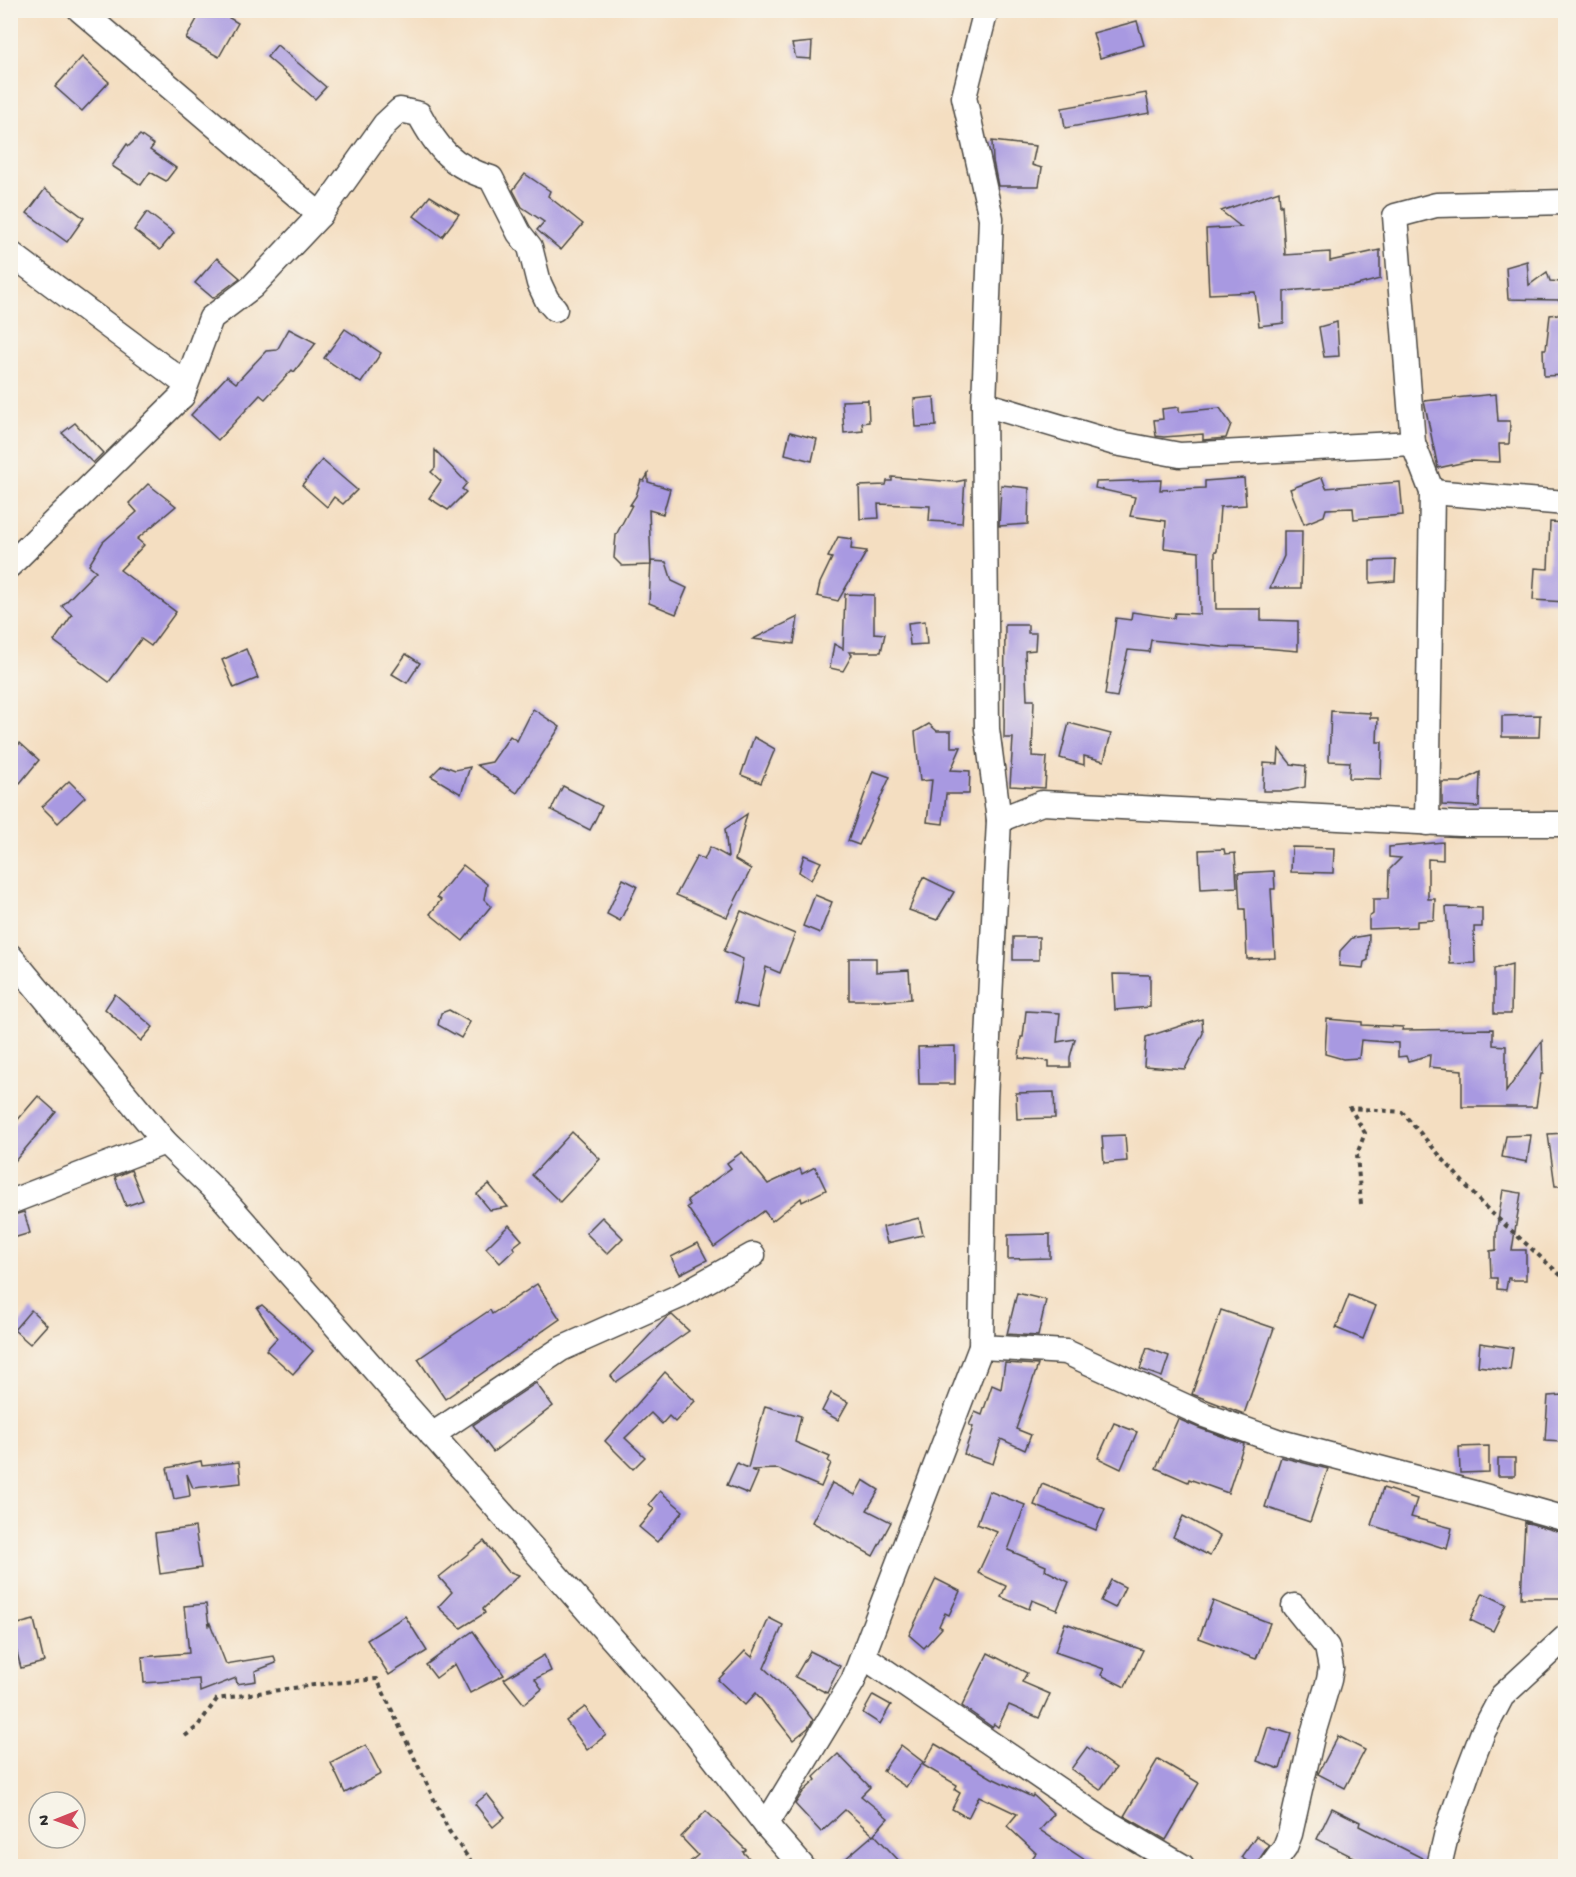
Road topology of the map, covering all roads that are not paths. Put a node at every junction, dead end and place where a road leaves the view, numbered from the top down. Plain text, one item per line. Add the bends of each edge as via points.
1 (80, 10) edge
2 (986, 10) edge
3 (1566, 202) edge
4 (320, 215) junction
5 (10, 254) edge
6 (555, 309) dead end
7 (182, 396) junction
8 (984, 404) junction
9 (1413, 443) junction
10 (1432, 492) junction
11 (1566, 503) edge
12 (10, 565) edge
13 (999, 820) junction
14 (1427, 823) junction
15 (1566, 824) edge
16 (10, 956) edge
17 (165, 1142) junction
18 (10, 1202) edge
19 (753, 1255) dead end
20 (981, 1347) junction
21 (432, 1435) junction
22 (1566, 1520) edge
23 (1294, 1606) dead end
24 (1566, 1637) edge
25 (863, 1656) junction
26 (766, 1825) junction
27 (802, 1866) edge
28 (1182, 1866) edge
29 (1271, 1866) edge
30 (1439, 1866) edge

1 - 4 street
2 - 8 street via 964,97 992,218
3 - 9 street via 1436,205 1395,216
4 - 6 street via 385,124 400,110 419,114 448,156 472,172 491,178 530,247 539,283
4 - 7 street via 252,286 211,318
5 - 7 street via 186,384
7 - 12 street
8 - 9 street via 1115,443 1180,454
8 - 13 street via 987,729
9 - 10 street
10 - 11 street
10 - 14 street
13 - 14 street via 1042,803
13 - 20 street via 984,1099
14 - 15 street
16 - 17 street
17 - 18 street
17 - 21 street via 222,1197
19 - 21 street via 680,1296 561,1349
20 - 22 street via 1066,1352 1204,1415 1277,1441
20 - 25 street
21 - 26 street via 686,1722
23 - 29 street via 1327,1647 1331,1668 1290,1834 1286,1847
24 - 30 street via 1502,1696 1468,1771
25 - 26 street via 853,1681
25 - 28 street via 1100,1818
26 - 27 street

